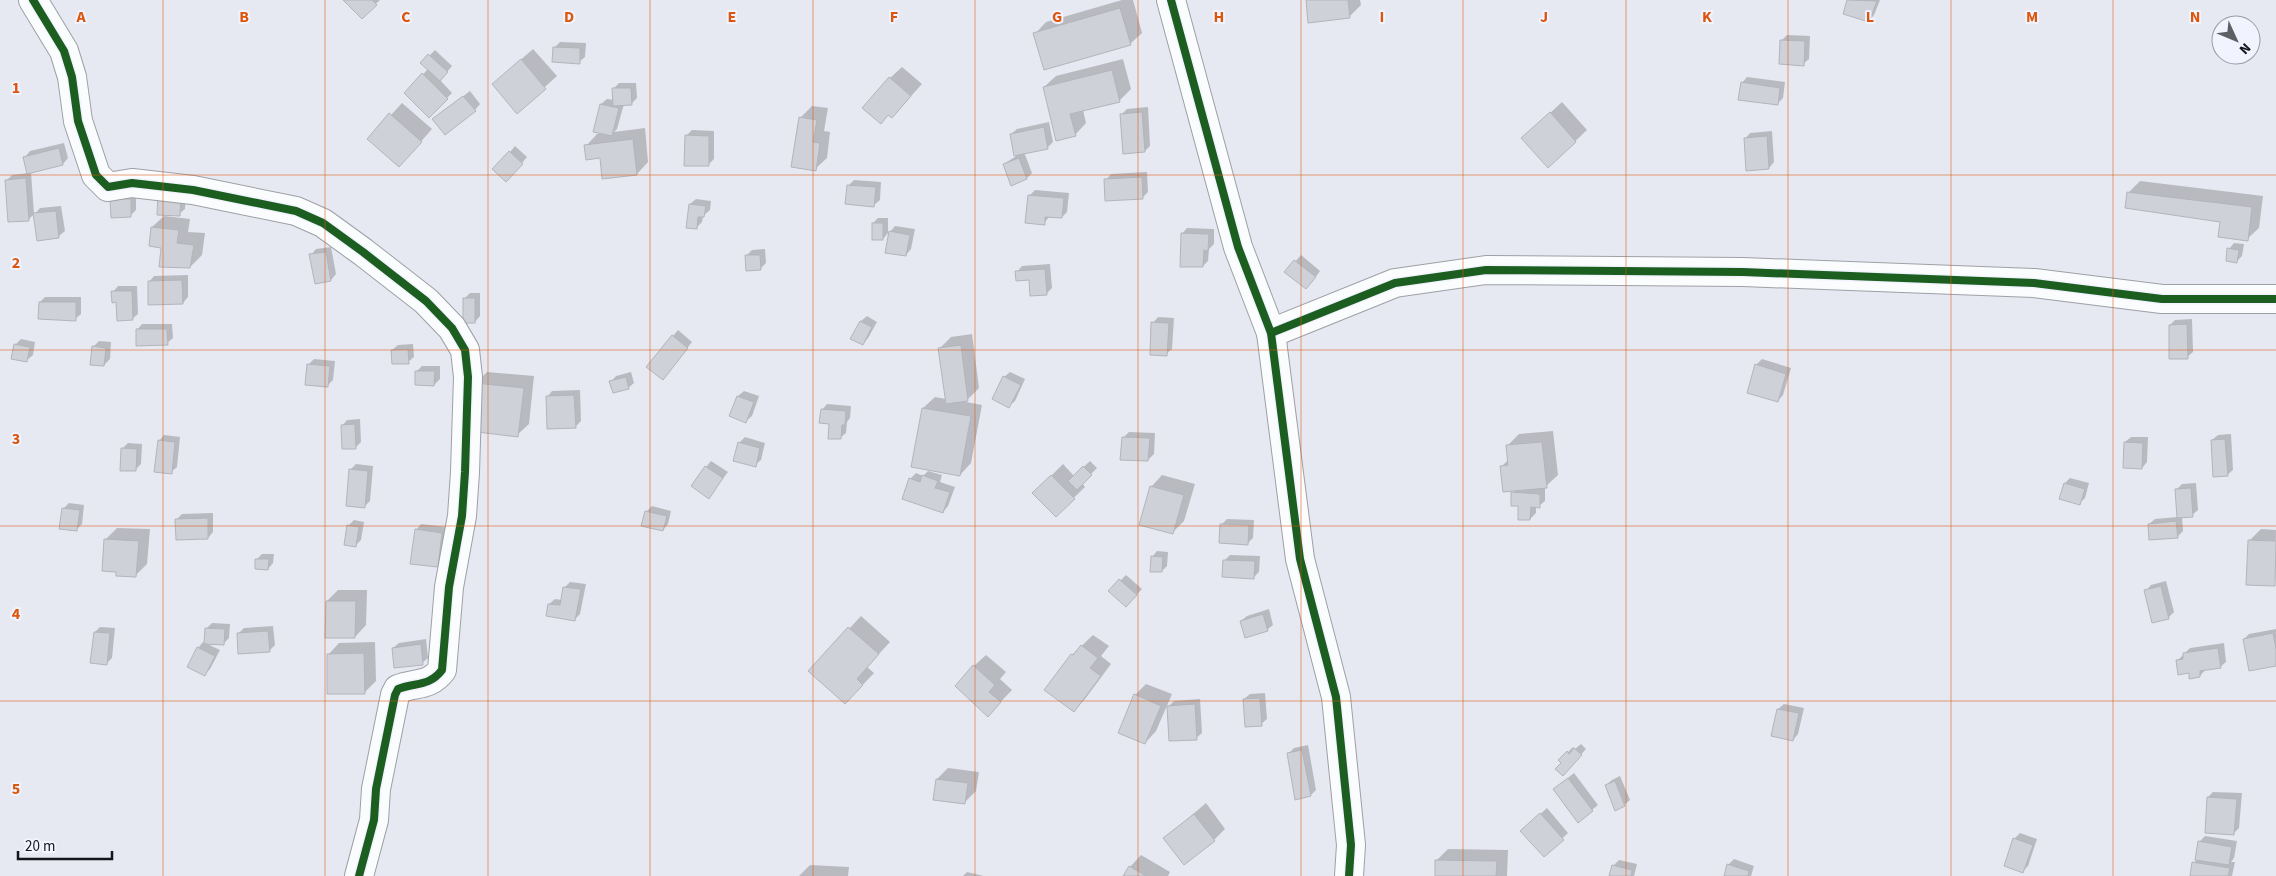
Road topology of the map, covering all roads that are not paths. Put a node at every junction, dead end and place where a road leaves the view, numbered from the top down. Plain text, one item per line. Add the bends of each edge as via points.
1 (33, 0) edge
2 (1171, 0) edge
3 (2276, 299) edge
4 (1271, 332) junction
5 (359, 876) edge
6 (1349, 876) edge

1 - 5 street via 64,51 72,77 78,121 96,175 108,187 132,183 193,190 296,211 322,223 426,301 452,328 464,350 468,377 462,516 449,587 442,670 430,682 398,688 395,694 376,789 374,820
2 - 4 street via 1238,247
3 - 4 street via 2162,299 2024,282 1743,272 1486,270 1394,283
4 - 6 street via 1300,559 1336,697 1352,845

